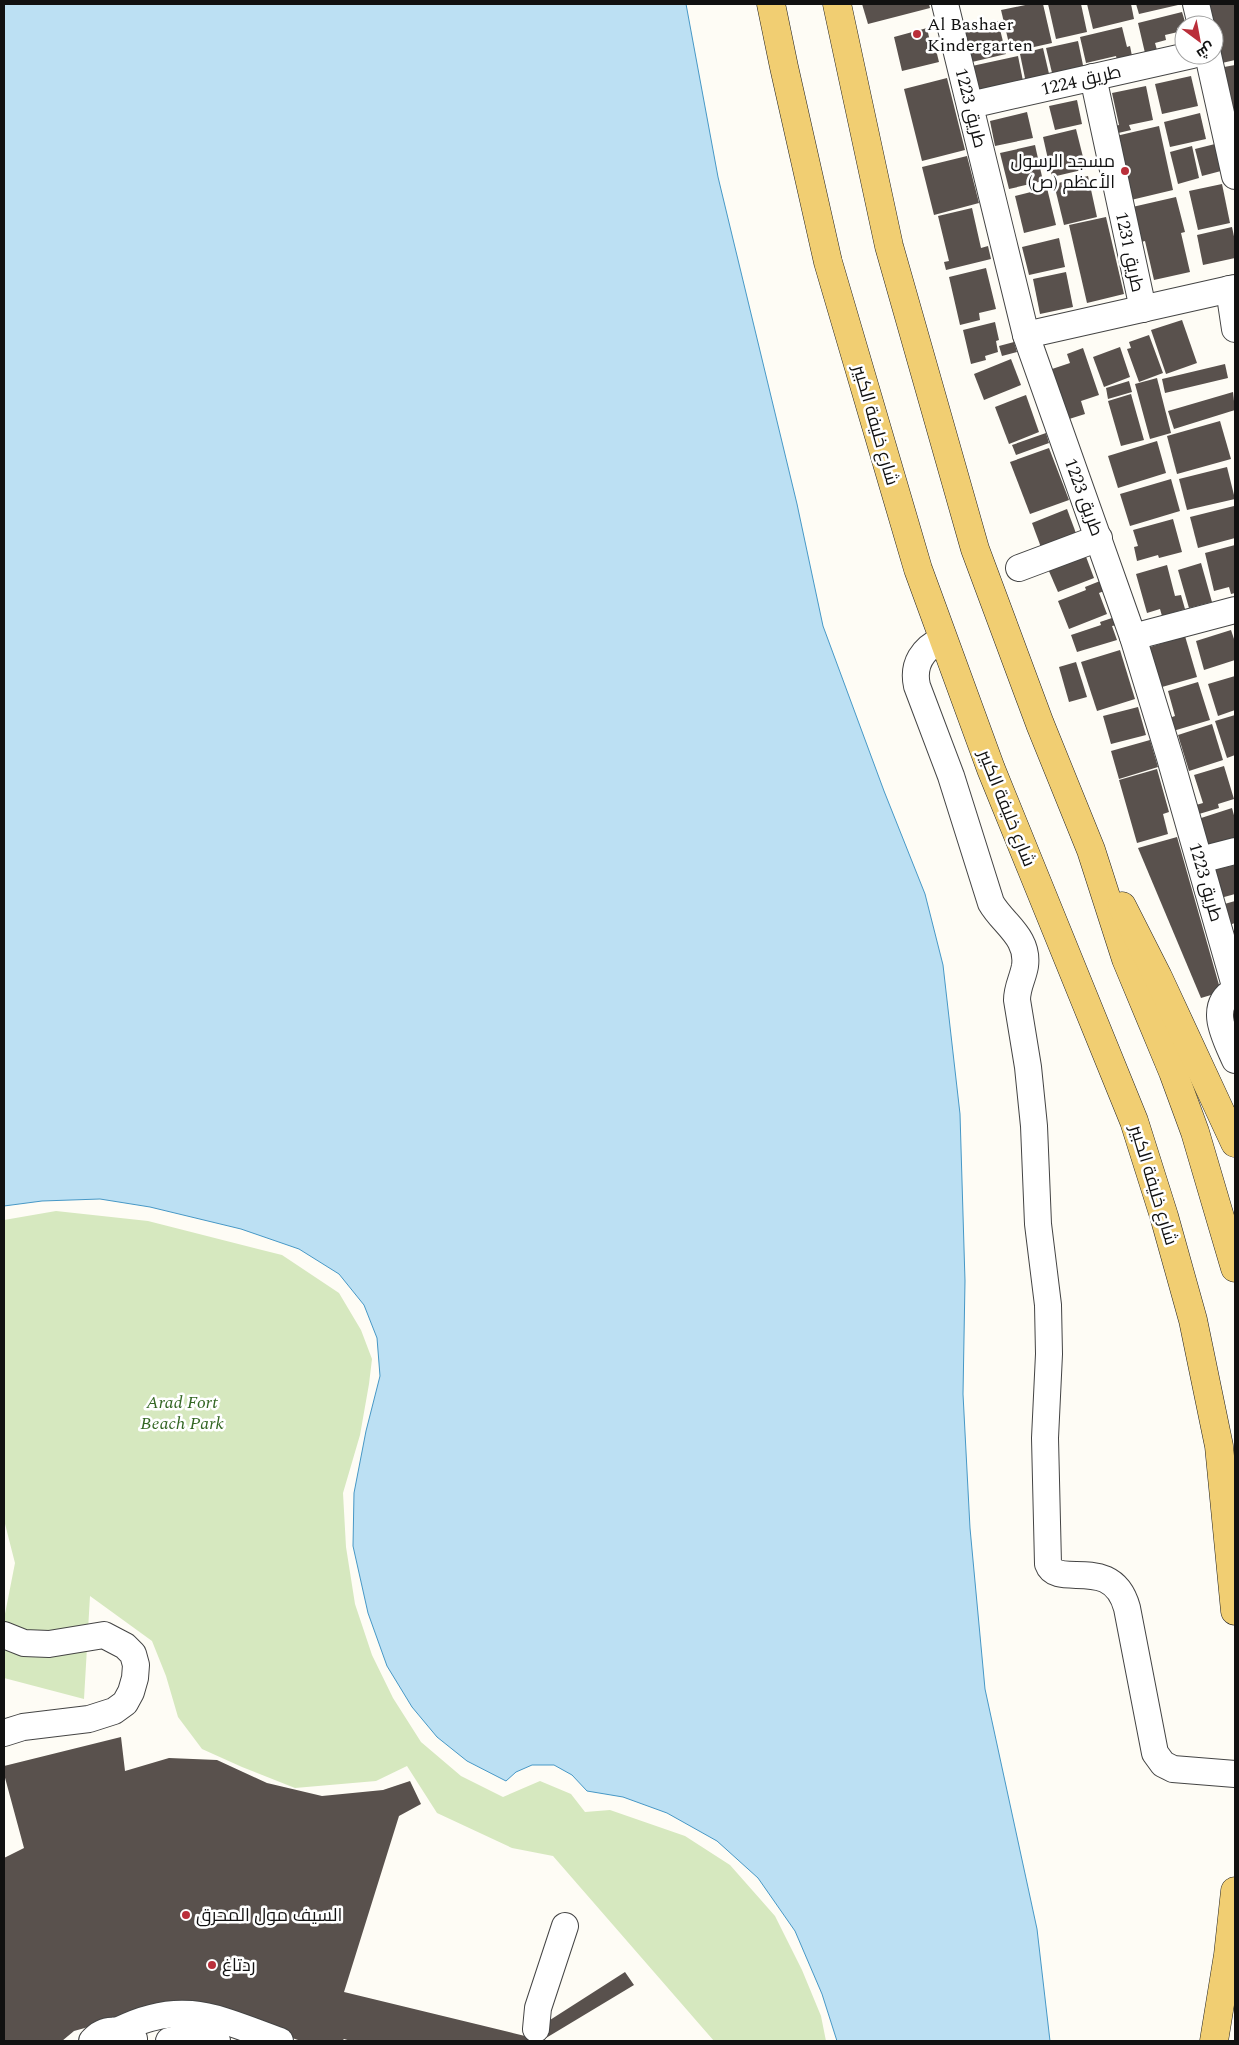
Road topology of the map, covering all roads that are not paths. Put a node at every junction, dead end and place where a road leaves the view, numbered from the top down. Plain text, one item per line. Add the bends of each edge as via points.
1 (771, 4) edge
2 (837, 4) edge
3 (947, 4) edge
4 (1174, 59) edge
5 (1210, 65) edge
6 (1093, 77) junction
7 (970, 105) junction
8 (1235, 176) edge
9 (1232, 288) edge
10 (1143, 309) junction
11 (1235, 329) edge
12 (1026, 336) junction
13 (1098, 538) junction
14 (1019, 568) dead end
15 (1235, 610) edge
16 (1133, 637) junction
17 (943, 639) junction
18 (1091, 850) junction
19 (1235, 851) edge
20 (1200, 860) junction
21 (1235, 986) edge
22 (1235, 990) edge
23 (1235, 1060) edge
24 (1235, 1143) edge
25 (1235, 1268) edge
26 (1235, 1611) edge
27 (4, 1635) edge
28 (4, 1733) edge
29 (1235, 1774) edge
30 (1235, 1891) edge
31 (564, 1926) dead end
32 (536, 2029) dead end
33 (128, 2036) edge
34 (92, 2041) edge
35 (169, 2041) edge
36 (218, 2041) edge
37 (280, 2041) edge
38 (1214, 2041) edge

1 - 17 main road, شارع خليفة الكبير via 828,262 918,569
2 - 18 main road via 889,246 975,549
3 - 7 street, طريق 1223
4 - 6 street, طريق 1224
5 - 8 street
6 - 7 street, طريق 1224
6 - 10 street, طريق 1231
7 - 12 street, طريق 1223
9 - 10 street
9 - 11 street
10 - 12 street
12 - 13 street, طريق 1223
13 - 14 street
13 - 16 street, طريق 1223
15 - 16 street
16 - 20 street, طريق 1223
17 - 26 main road, شارع خليفة الكبير via 991,769 1134,1121 1164,1216 1193,1320 1219,1446
17 - 29 street via 926,649 920,657 914,676 916,686 951,776 991,903 1020,938 1025,956 1017,1000 1034,1126 1038,1224 1048,1305 1045,1438 1048,1564 1056,1574 1097,1575 1121,1593 1127,1608 1159,1761 1173,1769
18 - 24 main road via 1141,943
18 - 25 main road via 1126,959 1195,1132
19 - 20 street
20 - 21 street, طريق 1223
22 - 23 street via 1221,1004 1218,1014
27 - 28 street via 24,1643 49,1644 104,1635 125,1646 133,1654 136,1665 131,1692 125,1703 114,1710 89,1719 23,1727
30 - 38 main road
31 - 32 street via 541,2000
33 - 34 street via 103,2032
33 - 37 street via 154,2017 192,2014 207,2015
35 - 36 street via 191,2036

